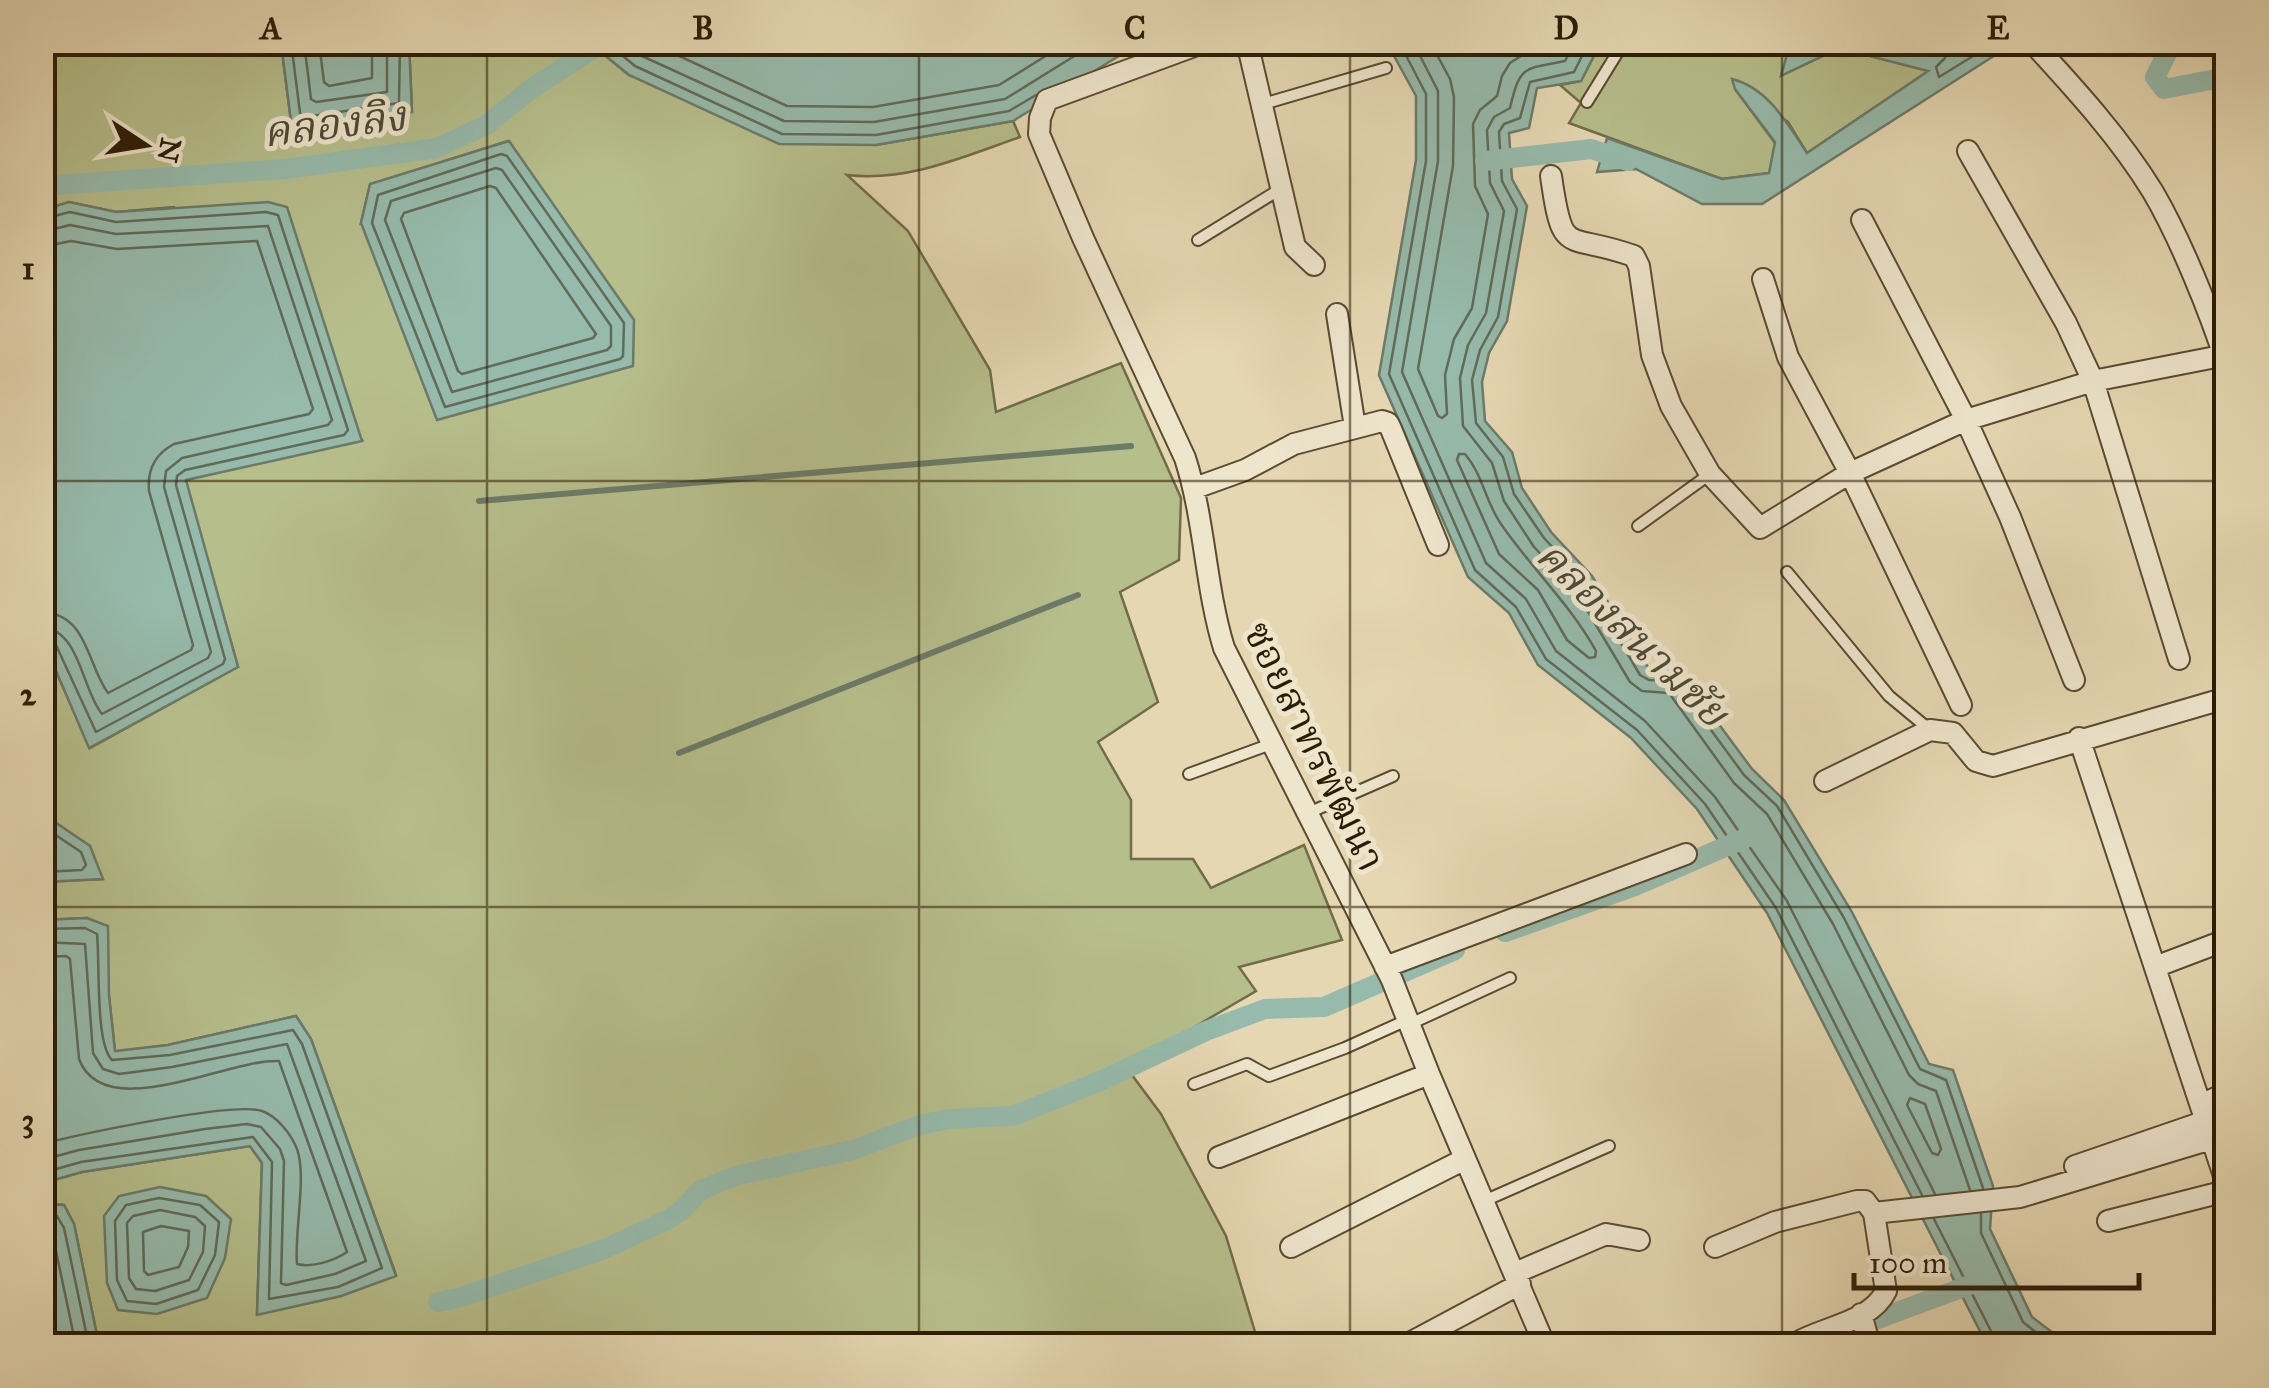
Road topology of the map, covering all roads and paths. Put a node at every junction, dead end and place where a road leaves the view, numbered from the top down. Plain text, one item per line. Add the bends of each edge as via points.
1 (1205, 42) edge
2 (1248, 42) edge
3 (1624, 42) edge
4 (2032, 42) edge
5 (1386, 68) dead end
6 (1587, 102) dead end
7 (1263, 104) junction
8 (1968, 151) dead end
9 (1550, 176) dead end
10 (1284, 187) junction
11 (1862, 220) dead end
12 (1198, 240) dead end
13 (1314, 265) dead end
14 (1762, 279) dead end
15 (1338, 314) dead end
16 (2226, 358) edge
17 (2093, 381) junction
18 (1966, 420) junction
19 (1355, 427) junction
20 (1850, 473) junction
21 (1710, 474) junction
22 (1194, 488) junction
23 (1638, 526) dead end
24 (1438, 545) dead end
25 (1787, 572) dead end
26 (2180, 659) dead end
27 (2074, 680) dead end
28 (2226, 698) edge
29 (1962, 705) dead end
30 (1930, 730) junction
31 (2079, 738) junction
32 (1271, 744) junction
33 (1189, 774) dead end
34 (1393, 776) dead end
35 (1824, 781) dead end
36 (1306, 814) junction
37 (1686, 854) dead end
38 (2226, 940) edge
39 (2155, 967) junction
40 (1388, 973) junction
41 (1510, 978) dead end
42 (1408, 1022) junction
43 (1428, 1074) junction
44 (1194, 1084) dead end
45 (2226, 1092) edge
46 (2206, 1122) junction
47 (1609, 1146) dead end
48 (1219, 1157) dead end
49 (1466, 1160) junction
50 (2075, 1166) dead end
51 (2226, 1182) edge
52 (2226, 1190) edge
53 (1484, 1201) junction
54 (1874, 1213) junction
55 (2108, 1221) dead end
56 (1639, 1240) dead end
57 (1290, 1247) dead end
58 (1715, 1247) dead end
59 (1518, 1279) junction
60 (1864, 1327) edge
61 (1404, 1346) edge
62 (1545, 1346) edge
63 (1792, 1346) edge

1 - 22 street, ซอยสาทรพัฒนา via 1047,100 1040,118 1040,134 1083,238
2 - 7 street
3 - 6 lane
4 - 16 street via 2153,192
5 - 7 lane
7 - 10 street
8 - 17 street
9 - 21 street via 1560,228 1569,240 1634,256 1652,355 1671,406
10 - 12 lane
10 - 13 street via 1296,247
11 - 18 street
14 - 20 street via 1788,357
15 - 19 street
16 - 17 street
17 - 18 street
17 - 26 street
18 - 20 street
18 - 27 street
19 - 22 street via 1294,444
19 - 24 street via 1388,423
20 - 21 street via 1760,528
20 - 29 street
21 - 23 lane
22 - 32 street, ซอยสาทรพัฒนา via 1216,622
25 - 30 lane via 1889,696
28 - 31 street
30 - 31 street via 1953,733 1984,766
30 - 35 street
31 - 39 street
32 - 33 lane
32 - 36 street, ซอยสาทรพัฒนา
34 - 36 lane
36 - 40 street, ซอยสาทรพัฒนา
37 - 40 street
38 - 39 street
39 - 46 street
40 - 42 street, ซอยสาทรพัฒนา
41 - 42 lane
42 - 43 street, ซอยสาทรพัฒนา
42 - 44 lane via 1269,1076 1247,1064
43 - 48 street
43 - 49 street, ซอยสาทรพัฒนา
45 - 46 street
46 - 50 street
46 - 51 street
46 - 54 street via 2003,1201
47 - 53 lane
49 - 53 street, ซอยสาทรพัฒนา
49 - 57 street
52 - 55 street
53 - 59 street, ซอยสาทรพัฒนา
54 - 58 street via 1857,1201 1775,1222
54 - 60 street via 1886,1291
56 - 59 street via 1606,1234
59 - 61 street
59 - 62 street, ซอยสาทรพัฒนา
60 - 63 street

